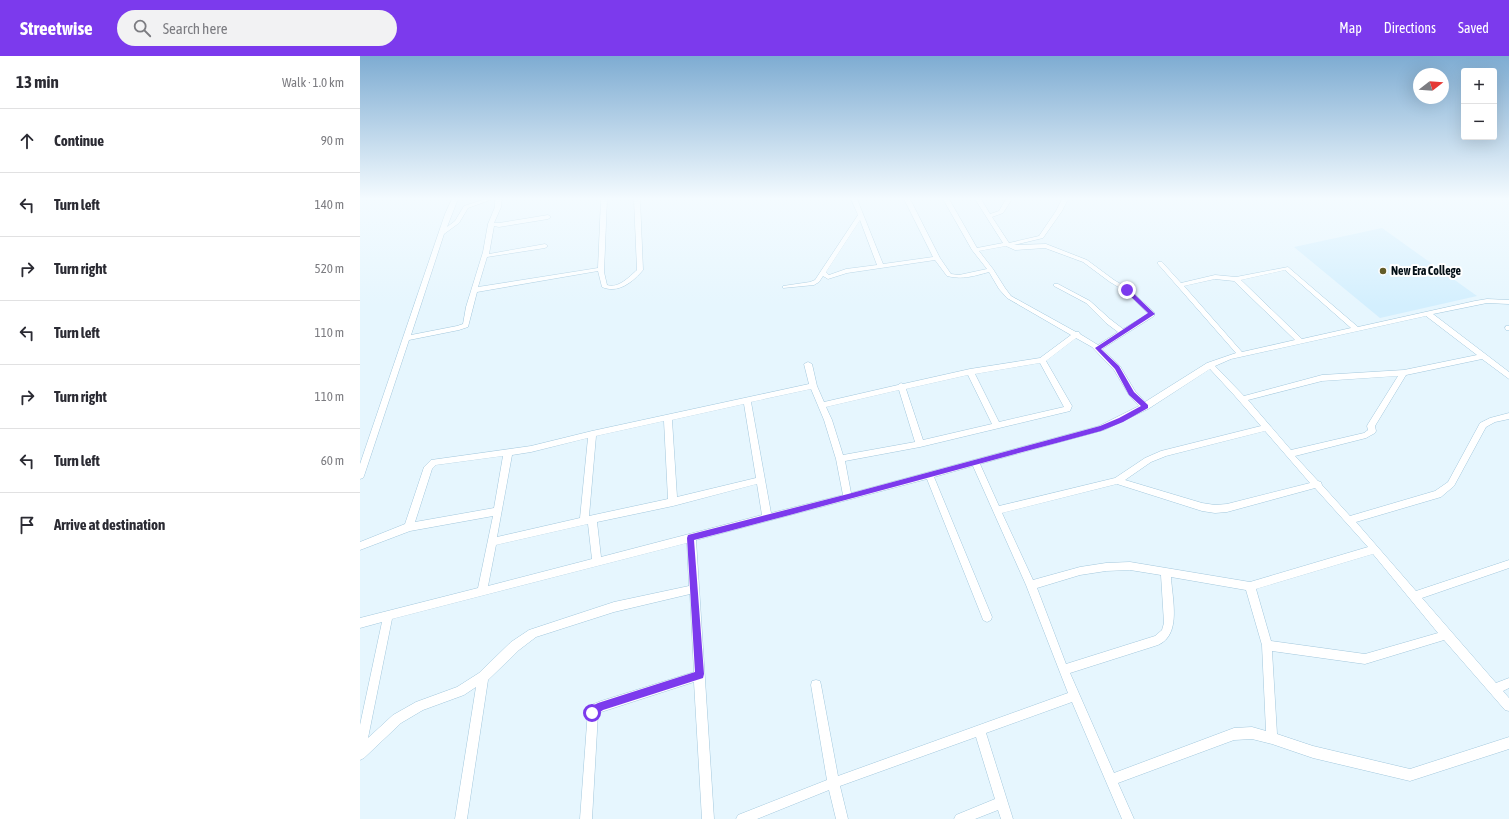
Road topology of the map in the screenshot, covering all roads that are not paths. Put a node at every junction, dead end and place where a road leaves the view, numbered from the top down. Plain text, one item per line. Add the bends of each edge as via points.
1 (441, 235) edge
2 (489, 235) edge
3 (603, 235) edge
4 (639, 235) edge
5 (847, 235) edge
6 (868, 235) edge
7 (926, 235) edge
8 (966, 235) edge
9 (1001, 235) edge
10 (1043, 235) edge
11 (1007, 244) junction
12 (545, 246) dead end
13 (975, 250) junction
14 (485, 256) junction
15 (938, 258) junction
16 (1160, 263) dead end
17 (881, 266) junction
18 (602, 269) junction
19 (991, 270) junction
20 (823, 273) junction
21 (1236, 279) junction
22 (1056, 285) dead end
23 (1180, 285) junction
24 (785, 287) dead end
25 (475, 290) junction
26 (1509, 302) edge
27 (1427, 313) junction
28 (1356, 329) junction
29 (1122, 332) junction
30 (1077, 334) junction
31 (407, 338) junction
32 (1301, 342) junction
33 (1098, 348) junction
34 (1241, 355) junction
35 (1483, 356) junction
36 (1042, 360) junction
37 (808, 364) dead end
38 (1210, 365) junction
39 (970, 372) junction
40 (1404, 372) junction
41 (1509, 376) edge
42 (813, 386) junction
43 (901, 386) junction
44 (1242, 400) junction
45 (747, 402) junction
46 (821, 405) junction
47 (1146, 407) junction
48 (1509, 416) edge
49 (668, 418) junction
50 (997, 425) junction
51 (1267, 428) junction
52 (592, 434) junction
53 (920, 444) junction
54 (508, 452) junction
55 (1289, 454) junction
56 (840, 459) junction
57 (974, 462) junction
58 (929, 474) junction
59 (360, 476) edge
60 (761, 480) junction
61 (1117, 481) junction
62 (1318, 484) junction
63 (848, 497) junction
64 (673, 502) junction
65 (998, 510) junction
66 (498, 511) junction
67 (768, 518) junction
68 (588, 520) junction
69 (1349, 520) junction
70 (409, 527) junction
71 (690, 538) junction
72 (492, 542) junction
73 (360, 546) edge
74 (1375, 549) junction
75 (597, 562) junction
76 (1509, 564) edge
77 (1166, 572) junction
78 (1031, 585) junction
79 (1250, 586) junction
80 (694, 589) junction
81 (482, 591) junction
82 (1414, 596) junction
83 (388, 617) junction
84 (987, 617) dead end
85 (360, 623) edge
86 (1446, 635) junction
87 (1267, 645) junction
88 (1063, 670) junction
89 (700, 674) junction
90 (483, 677) junction
91 (1509, 682) edge
92 (816, 685) dead end
93 (1494, 689) junction
94 (1074, 696) junction
95 (1509, 706) edge
96 (979, 730) junction
97 (1272, 738) junction
98 (1509, 743) edge
99 (360, 752) edge
100 (1111, 780) junction
101 (833, 783) junction
102 (1001, 803) junction
103 (461, 819) edge
104 (586, 819) edge
105 (708, 819) edge
106 (742, 819) edge
107 (842, 819) edge
108 (960, 819) edge
109 (1007, 819) edge
110 (1128, 819) edge

1 - 31 street
2 - 14 street
3 - 18 street
4 - 18 street via 640,270 612,289 604,286
5 - 20 street
6 - 17 street
7 - 15 street
8 - 13 street
9 - 11 street
10 - 11 street
11 - 13 street
11 - 29 street via 1014,248 1042,246 1085,261 1127,290 1152,314
12 - 14 street
13 - 19 street
14 - 25 street
15 - 17 street
15 - 19 street via 950,275 956,277
16 - 23 street
17 - 20 street via 841,272 828,277
18 - 25 street
19 - 30 street via 1009,297
20 - 24 street via 814,283
21 - 23 street via 1215,277
21 - 28 street via 1287,268
21 - 32 street
22 - 29 street via 1088,302
23 - 34 street
25 - 31 street via 465,326
26 - 27 street via 1487,301
27 - 28 street
27 - 35 street
28 - 32 street
29 - 33 street
30 - 33 street
30 - 36 street
31 - 59 street
32 - 34 street
33 - 47 street via 1117,368 1132,393
34 - 38 street
35 - 40 street
35 - 41 street
36 - 39 street
36 - 50 street via 1068,409
37 - 42 street
38 - 44 street
38 - 47 street
39 - 43 street
39 - 50 street
40 - 44 street via 1322,378
40 - 55 street via 1371,426 1372,431 1366,435
42 - 45 street
42 - 46 street
43 - 46 street
43 - 53 street
44 - 51 street
45 - 49 street
45 - 60 street
46 - 56 street
47 - 57 street via 1101,428
48 - 69 street via 1483,425 1451,484 1438,494
49 - 52 street
49 - 64 street
50 - 53 street
51 - 55 street
51 - 61 street via 1164,453 1148,460
52 - 54 street
52 - 68 street
53 - 56 street
54 - 66 street
54 - 70 street via 437,461 431,464
55 - 62 street
56 - 63 street
57 - 58 street
57 - 65 street
58 - 63 street
58 - 84 street
60 - 64 street
60 - 67 street
61 - 62 street via 1215,509
61 - 65 street
62 - 69 street
63 - 67 street
64 - 68 street
65 - 78 street
66 - 70 street
66 - 72 street
67 - 71 street
68 - 72 street
68 - 75 street
69 - 74 street
70 - 73 street
71 - 75 street
71 - 80 street
72 - 81 street
74 - 79 street
74 - 82 street
75 - 81 street
76 - 82 street
77 - 78 street via 1130,566 1106,567 1080,571
77 - 79 street
77 - 88 street via 1169,623 1166,633 1158,640
78 - 88 street
79 - 87 street
80 - 89 street
80 - 90 street via 614,607 542,630 524,639
81 - 83 street
82 - 86 street
83 - 85 street
83 - 99 street
86 - 87 street via 1365,659
86 - 93 street
87 - 97 street
88 - 94 street
89 - 104 street via 593,710
89 - 105 street
90 - 99 street via 460,691 420,706 403,716
90 - 103 street
91 - 93 street
92 - 101 street
93 - 95 street
94 - 96 street
94 - 100 street
96 - 101 street
96 - 102 street
97 - 98 street via 1313,752 1410,775
97 - 100 street via 1252,733 1234,734
100 - 110 street
101 - 106 street
101 - 107 street
102 - 108 street
102 - 109 street

